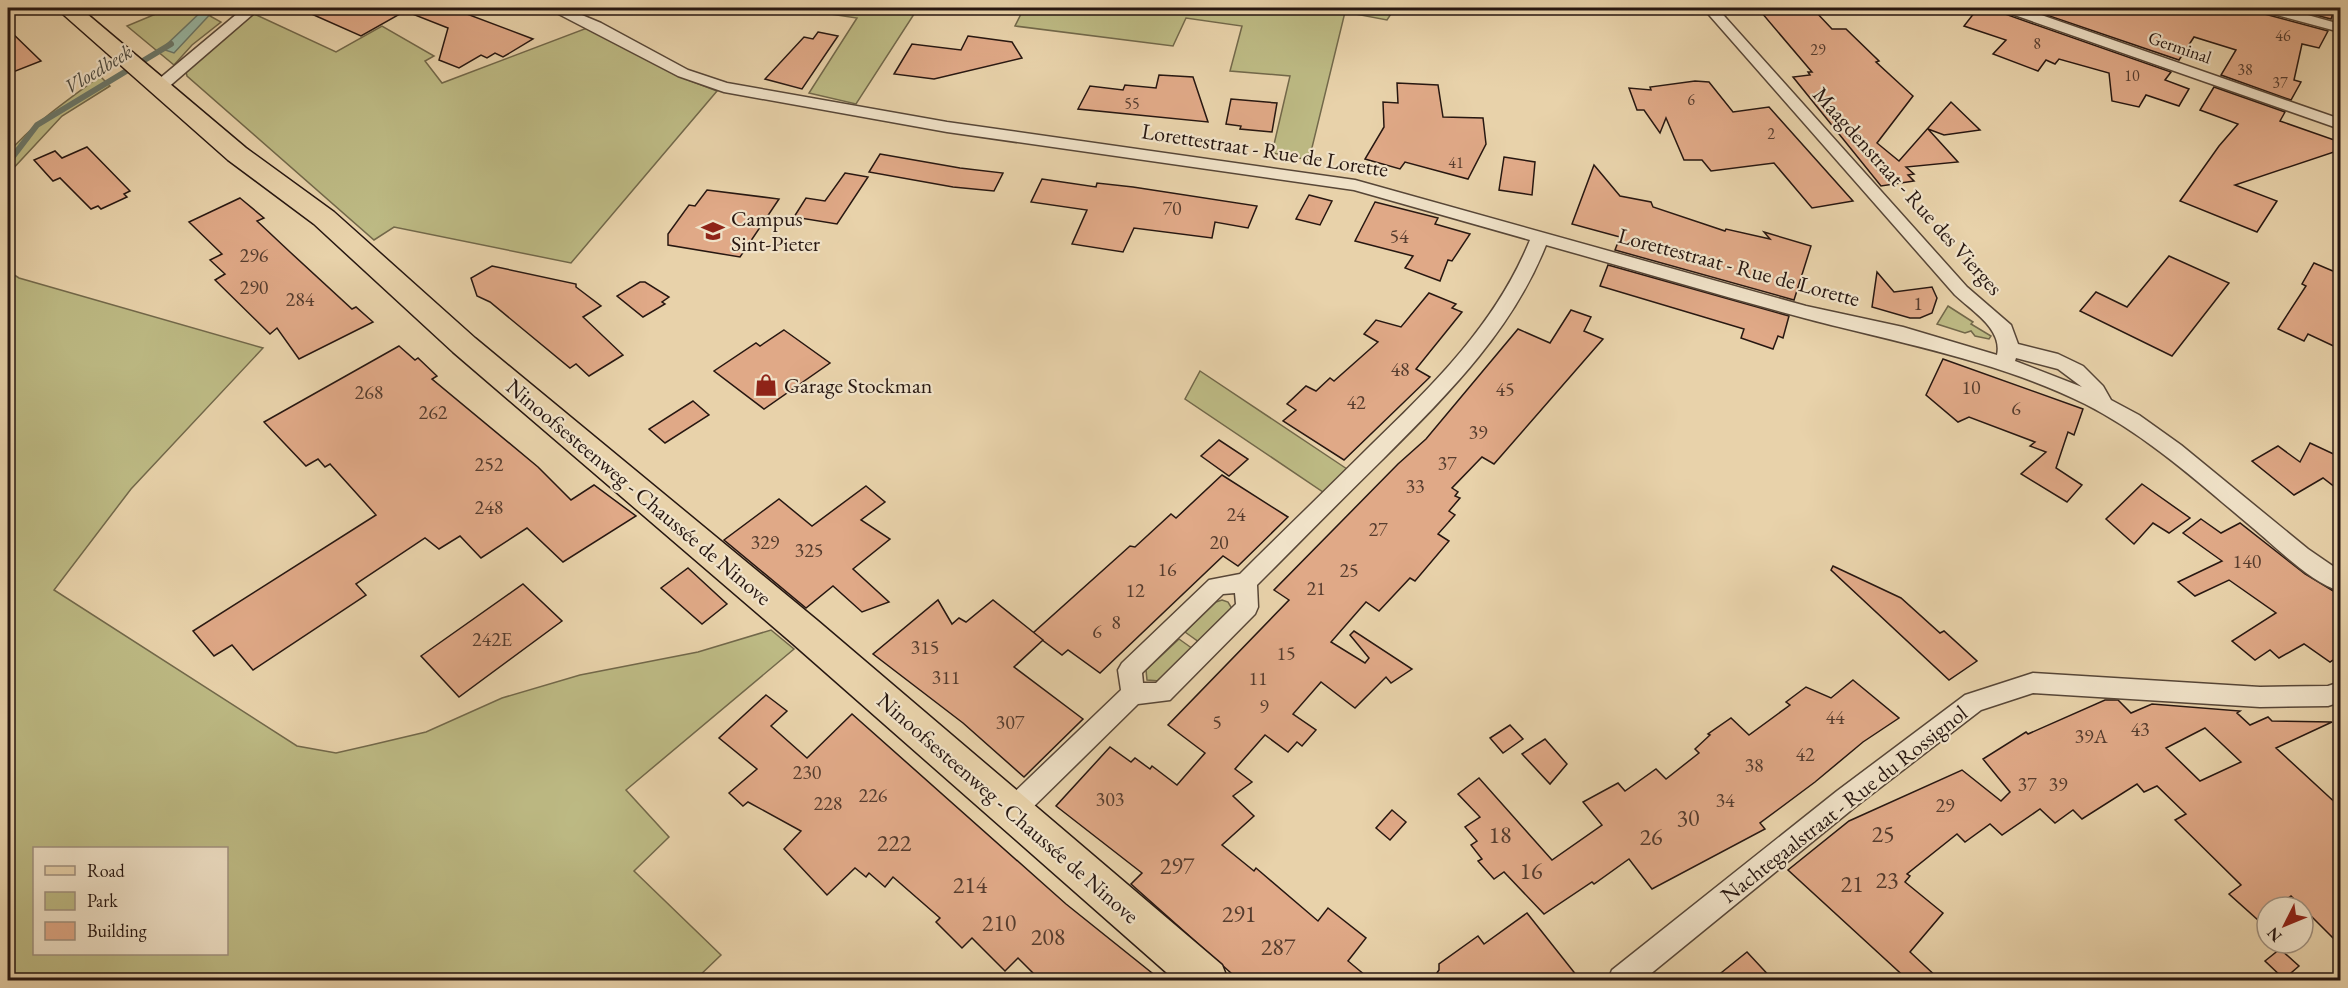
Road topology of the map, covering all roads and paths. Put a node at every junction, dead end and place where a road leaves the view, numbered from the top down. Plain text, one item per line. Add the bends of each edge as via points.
1 (67, 8) edge
2 (253, 8) edge
3 (554, 8) edge
4 (1710, 8) edge
5 (2008, 8) edge
6 (2267, 8) edge
7 (2340, 28) edge
8 (159, 87) junction
9 (2340, 124) edge
10 (1541, 236) junction
11 (2007, 357) junction
12 (1246, 582) junction
13 (2340, 582) edge
14 (2340, 692) edge
15 (1133, 694) junction
16 (1013, 810) junction
17 (1207, 981) edge
18 (1622, 981) edge

1 - 8 main road, Ninoofsesteenweg - Chaussée de Ninove
2 - 8 street via 226,25
3 - 10 street, Lorettestraat - Rue de Lorette via 683,73 724,87 947,127 1347,183
4 - 11 street, Maagdenstraat - Rue des Vierges via 1960,291 2002,327
5 - 9 street, Germinal
6 - 7 street
8 - 16 main road, Ninoofsesteenweg - Chaussée de Ninove via 237,154 324,218 464,345
10 - 11 street, Lorettestraat - Rue de Lorette via 1806,312
10 - 12 street via 1498,321 1456,373
11 - 13 street, Lorettestraat - Rue de Lorette via 2103,404 2158,438 2300,555
12 - 15 street via 1217,586 1130,670
12 - 15 street via 1247,607 1162,693
14 - 18 street, Nachtegaalstraat - Rue du Rossignol via 2328,696 2260,697 2033,683 1973,702 1846,799
15 - 16 street
16 - 17 main road, Ninoofsesteenweg - Chaussée de Ninove

